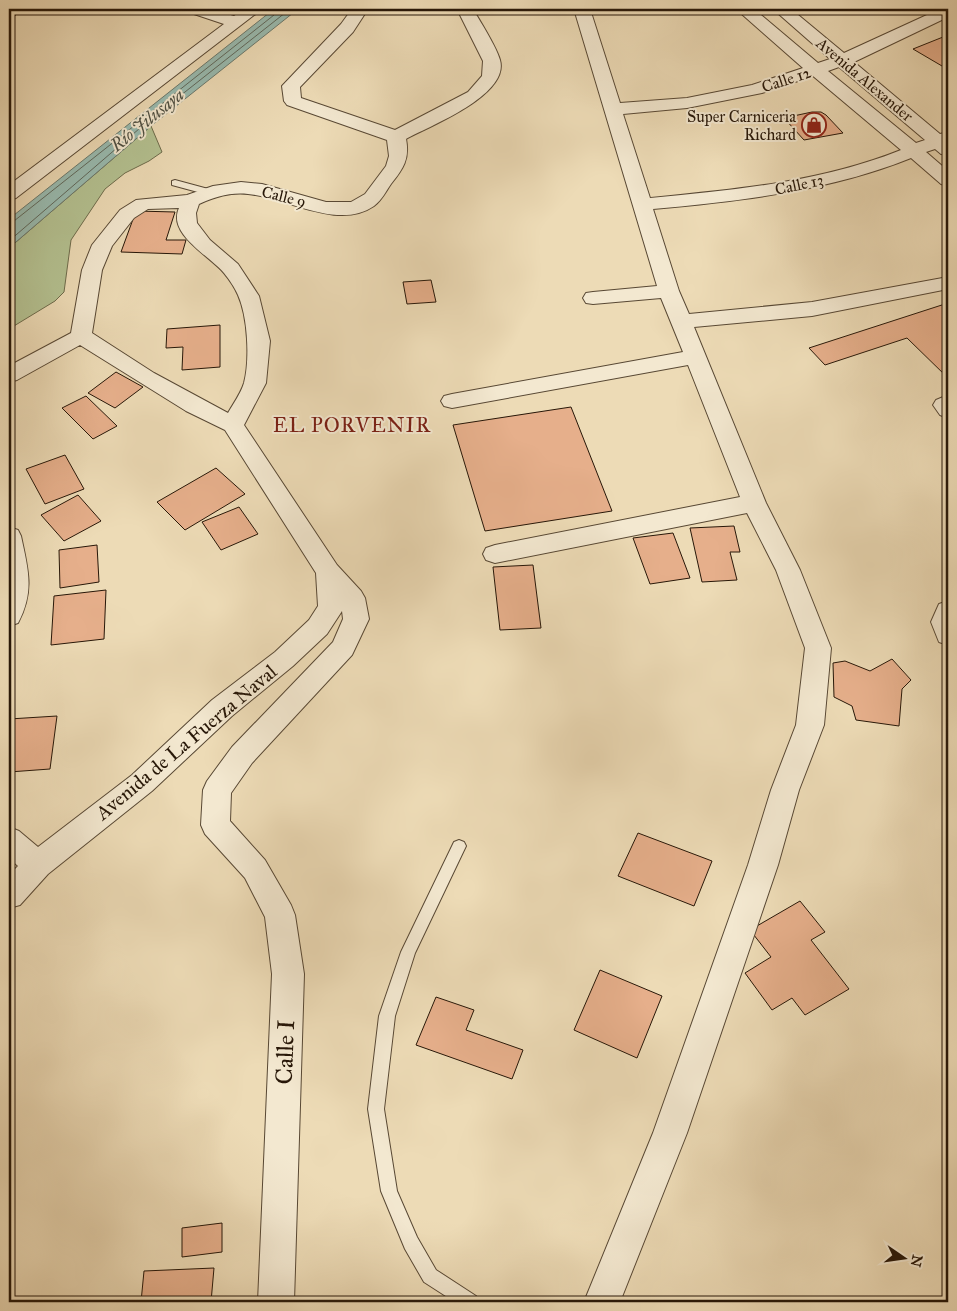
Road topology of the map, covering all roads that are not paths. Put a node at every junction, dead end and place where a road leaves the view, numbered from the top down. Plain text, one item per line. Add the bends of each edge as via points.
1 (11, 9) edge
2 (194, 9) edge
3 (254, 9) edge
4 (360, 9) edge
5 (465, 9) edge
6 (582, 9) edge
7 (744, 9) edge
8 (781, 9) edge
9 (948, 11) edge
10 (9, 12) edge
11 (236, 22) junction
12 (843, 60) junction
13 (814, 70) junction
14 (613, 109) junction
15 (396, 137) junction
16 (945, 143) edge
17 (914, 151) junction
18 (948, 180) edge
19 (175, 183) dead end
20 (210, 192) junction
21 (9, 194) edge
22 (191, 201) junction
23 (643, 204) junction
24 (948, 283) edge
25 (669, 291) junction
26 (592, 298) dead end
27 (683, 321) junction
28 (81, 336) junction
29 (695, 356) junction
30 (9, 375) edge
31 (452, 400) dead end
32 (948, 404) edge
33 (948, 410) edge
34 (233, 425) junction
35 (754, 503) junction
36 (9, 536) edge
37 (495, 554) dead end
38 (328, 572) junction
39 (948, 612) edge
40 (9, 616) edge
41 (948, 635) edge
42 (9, 840) edge
43 (459, 846) dead end
44 (38, 865) junction
45 (9, 895) edge
46 (276, 1302) edge
47 (470, 1302) edge
48 (602, 1302) edge

1 - 10 street
2 - 11 street
3 - 11 street
4 - 15 street via 347,28 290,86 293,101
5 - 15 street via 492,62 491,77 474,96
6 - 14 street
7 - 13 street, Avenida Alexander
8 - 12 street, Avenida Alexander
9 - 12 street, Calle 12
11 - 21 street
12 - 13 street, Calle 12
12 - 16 street, Avenida Alexander
13 - 14 street, Calle 12 via 756,89 697,101
13 - 17 street, Avenida Alexander
14 - 23 street
15 - 20 street, Calle 9 via 398,165 367,202 353,208 336,210 250,188
16 - 17 street, Calle 13
17 - 18 street, Avenida Alexander
17 - 23 street, Calle 13 via 856,172 790,187 718,198
19 - 20 lane
20 - 22 street, Calle 9
22 - 28 street via 143,204 127,214 102,245 92,270
22 - 34 street via 186,212 187,224 203,244 231,268 249,296 259,341 255,382
23 - 25 street
24 - 27 street via 812,309
25 - 26 street
25 - 27 street
27 - 29 street
28 - 30 street
28 - 34 street via 146,378
29 - 31 street
29 - 35 street
32 - 33 street via 944,405
34 - 38 street
35 - 37 street
35 - 48 street via 788,570 818,648 810,725 785,790 763,865 670,1133
36 - 40 street via 18,582
38 - 44 street, Avenida de La Fuerza Naval via 331,606 318,628 284,660 222,708 142,783
38 - 46 street, Calle I via 352,598 356,619 343,648 242,755 217,790 215,825 255,869 280,915 288,974
39 - 41 street via 944,622
42 - 44 street
43 - 47 lane via 408,952 387,1016 376,1109 389,1192 411,1243 430,1276
44 - 45 street, Avenida de La Fuerza Naval

